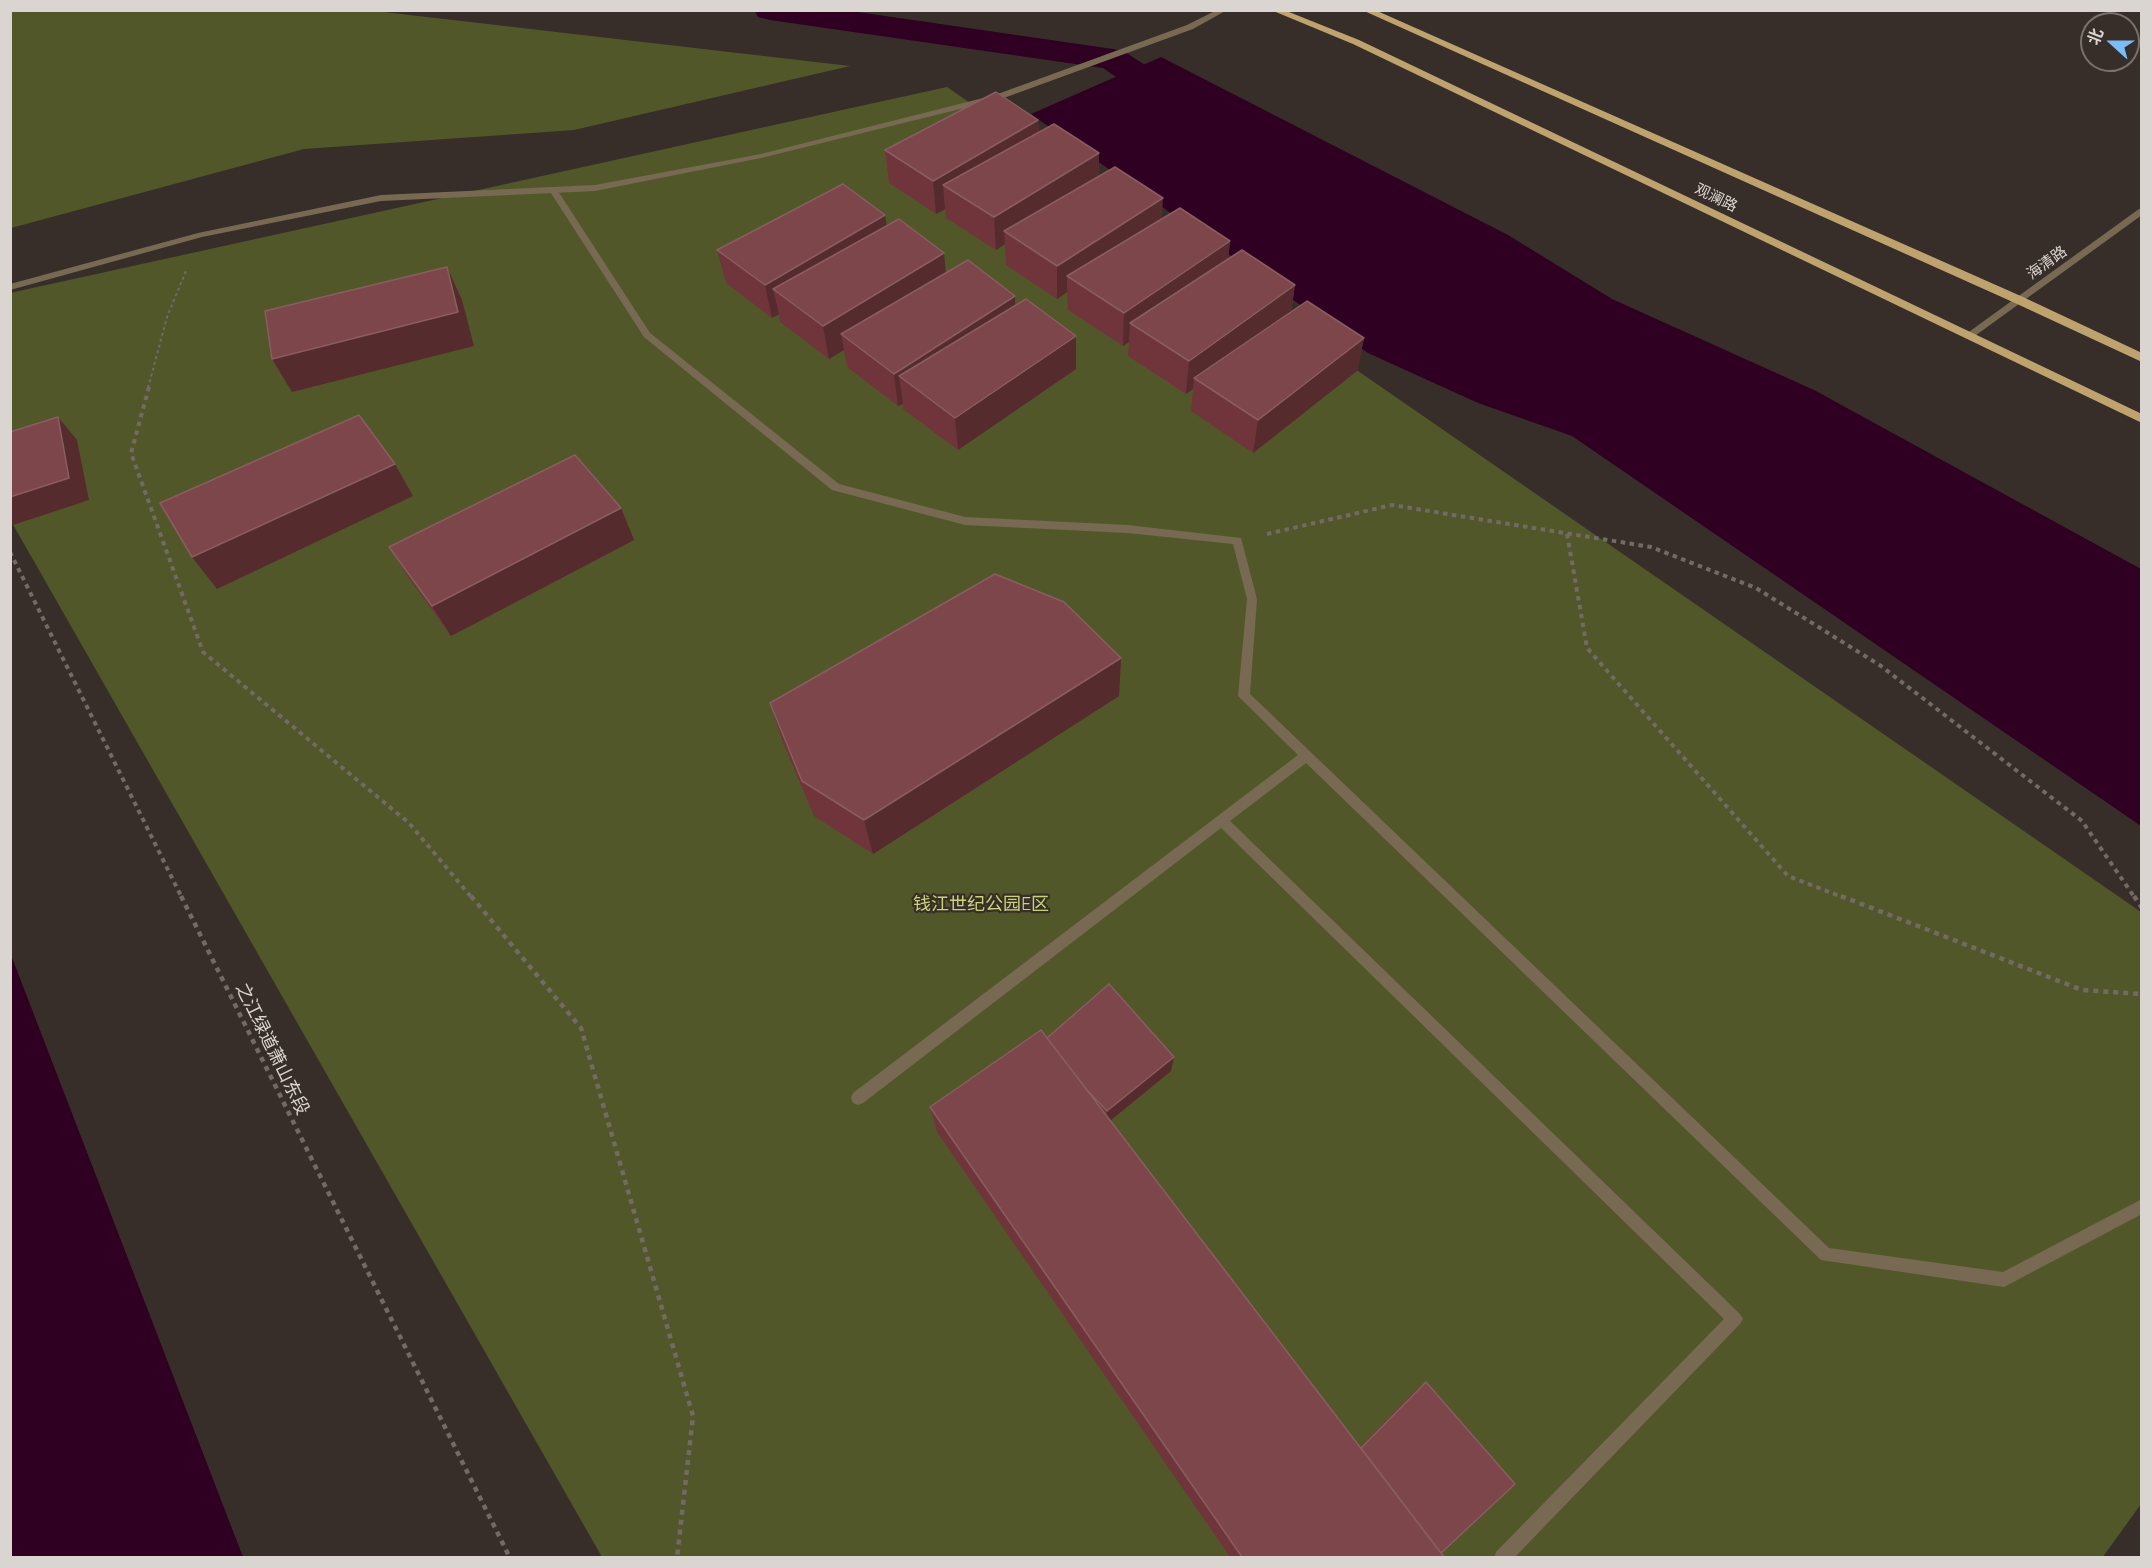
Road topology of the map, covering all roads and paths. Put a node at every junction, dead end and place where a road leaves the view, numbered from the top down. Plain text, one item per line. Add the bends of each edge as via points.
1 (1224, 10) edge
2 (1275, 10) edge
3 (1366, 10) edge
4 (553, 190) junction
5 (2142, 211) edge
6 (201, 235) junction
7 (10, 287) edge
8 (2019, 300) junction
9 (1969, 336) junction
10 (2142, 358) edge
11 (2142, 419) edge
12 (1567, 534) junction
13 (1237, 541) junction
14 (10, 552) edge
15 (1306, 756) junction
16 (1221, 820) junction
17 (2142, 908) edge
18 (2142, 994) edge
19 (858, 1098) dead end
20 (2142, 1206) edge
21 (510, 1557) edge
22 (677, 1557) edge
23 (1502, 1557) edge

1 - 4 street via 1190,27 998,97 761,156 595,188
2 - 9 main road, 观澜路 via 1356,42
3 - 8 main road, 观澜路
4 - 6 street via 381,198
4 - 13 street via 647,335 836,487 965,521 1128,529
5 - 8 street, 海清路
6 - 7 street
6 - 22 path via 167,317 131,453 203,652 409,823 581,1028 693,1416
8 - 9 street, 海清路
8 - 10 main road, 观澜路
9 - 11 main road, 观澜路
12 - 13 path via 1392,506
12 - 17 path via 1651,547 1756,588 1881,666 2082,821
12 - 18 path via 1587,648 1788,876 2082,990
13 - 15 street via 1252,599 1244,696
14 - 21 path, 之江绿道萧山东段
15 - 16 street
15 - 20 street via 1826,1255 2004,1280
16 - 19 street
16 - 23 street via 1735,1319

